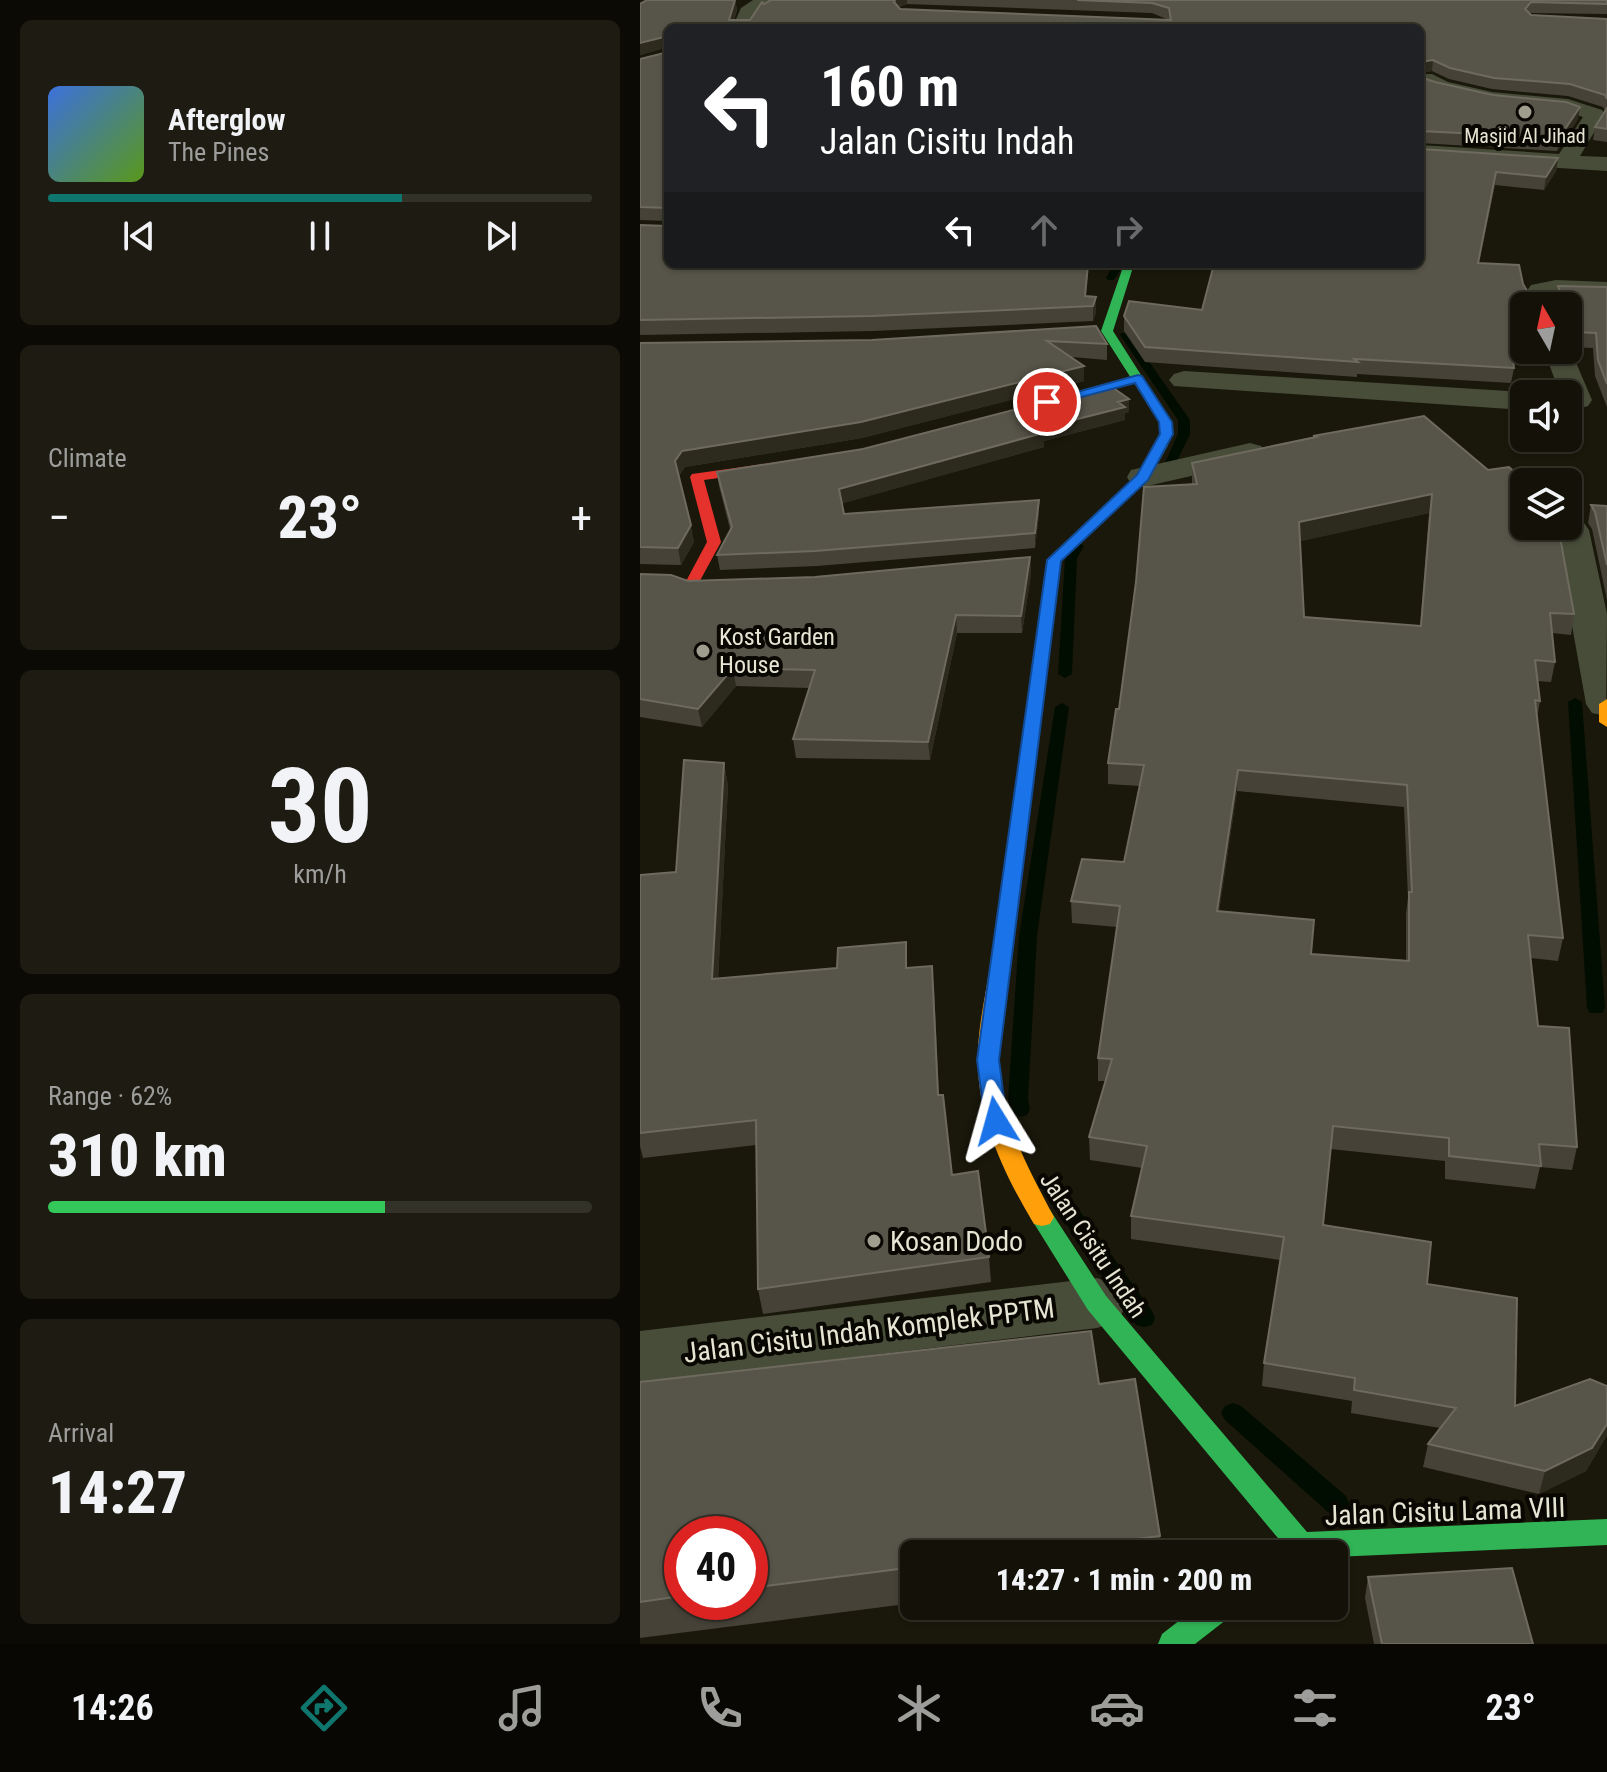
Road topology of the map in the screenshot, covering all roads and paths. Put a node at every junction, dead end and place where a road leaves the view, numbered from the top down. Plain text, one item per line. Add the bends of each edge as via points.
1 (764, 0) edge
2 (742, 24) edge
3 (1426, 80) edge
4 (1424, 152) edge
5 (1567, 159) junction
6 (1607, 164) edge
7 (1127, 268) edge
8 (1607, 290) edge
9 (1542, 292) edge
10 (1184, 380) dead end
11 (1510, 400) edge
12 (1439, 411) dead end
13 (1392, 421) edge
14 (1283, 446) edge
15 (795, 463) edge
16 (1143, 477) junction
17 (1574, 540) edge
18 (654, 578) edge
19 (703, 583) joint
20 (1607, 710) edge
21 (1097, 1303) junction
22 (640, 1357) edge
23 (1607, 1532) edge
24 (1288, 1540) edge
25 (1348, 1546) edge
26 (1203, 1620) edge
27 (1172, 1644) edge

1 - 2 street via 747,12
3 - 5 street via 1492,98 1568,105 1595,114
4 - 5 street
5 - 6 street
7 - 16 street, Jalan Cisitu Indah via 1093,332 1165,422 1166,434
8 - 9 street
10 - 11 street
12 - 13 street
14 - 16 street
15 - 19 street via 697,477 714,542
16 - 21 street, Jalan Cisitu Indah via 1040,561 988,1060 996,1121 1019,1181
17 - 20 street
18 - 19 street
21 - 22 street, Jalan Cisitu Indah Komplek PPTM
21 - 24 street, Jalan Cisitu Indah
23 - 25 street, Jalan Cisitu Lama VIII
26 - 27 street

